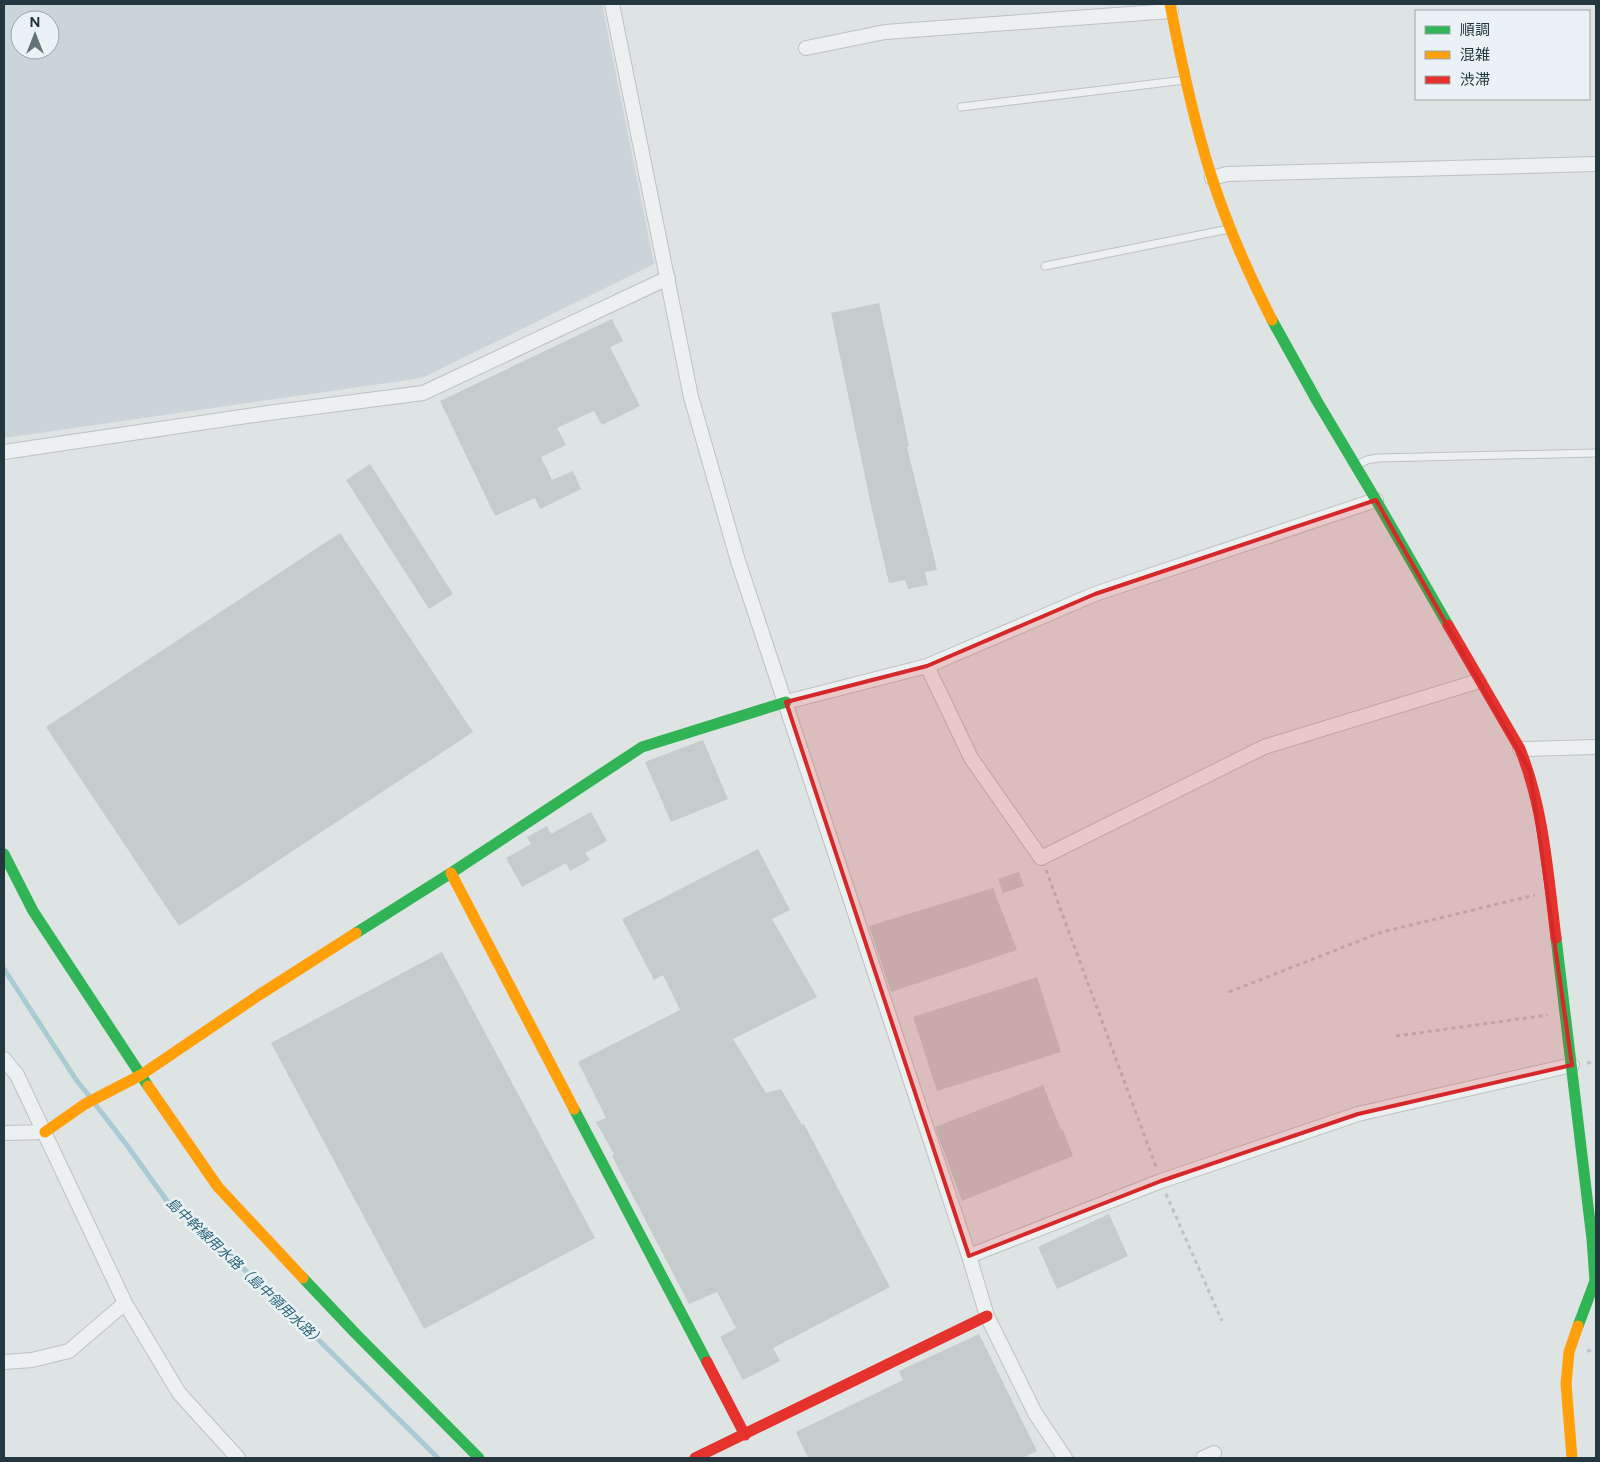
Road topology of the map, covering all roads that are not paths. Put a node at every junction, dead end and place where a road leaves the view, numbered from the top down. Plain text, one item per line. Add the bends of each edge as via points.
1 (612, 4) edge
2 (1171, 7) edge
3 (806, 48) dead end
4 (1185, 80) junction
5 (961, 107) dead end
6 (1596, 164) edge
7 (1212, 178) junction
8 (1230, 228) junction
9 (1045, 266) dead end
10 (668, 278) junction
11 (4, 452) edge
12 (1596, 453) edge
13 (1354, 466) junction
14 (1376, 500) junction
15 (927, 666) junction
16 (1479, 681) junction
17 (786, 702) junction
18 (1596, 747) edge
19 (1520, 749) junction
20 (4, 854) edge
21 (451, 873) junction
22 (4, 1059) edge
23 (1572, 1065) junction
24 (141, 1075) junction
25 (45, 1132) junction
26 (4, 1133) edge
27 (969, 1256) junction
28 (125, 1303) junction
29 (987, 1316) junction
30 (4, 1362) edge
31 (745, 1434) junction
32 (238, 1458) edge
33 (479, 1458) edge
34 (695, 1458) edge
35 (1065, 1458) edge
36 (1572, 1458) edge

1 - 10 street
2 - 3 street via 885,32
2 - 4 street
4 - 5 lane
4 - 7 street
6 - 7 street via 1227,174
7 - 8 street
8 - 9 lane
8 - 13 street via 1262,301
10 - 11 street via 423,393
10 - 17 street via 691,397 738,561
12 - 13 lane via 1378,458
13 - 14 street
14 - 15 street via 1095,594
14 - 16 street
15 - 16 street via 971,758 1041,858 1264,747
15 - 17 street
16 - 19 street
17 - 21 street via 642,747
17 - 27 street
18 - 19 street
19 - 23 street via 1530,770 1538,808
20 - 24 street via 33,911
21 - 24 street via 259,995
21 - 31 street
22 - 25 street via 17,1075
23 - 27 street via 1358,1114 1161,1181
23 - 36 street via 1595,1281 1569,1352 1566,1384
24 - 25 street via 85,1104
24 - 33 street via 218,1188
25 - 26 street
25 - 28 street
27 - 29 street
28 - 30 street via 69,1351 32,1360
28 - 32 street via 179,1393
29 - 31 street
29 - 35 street via 1035,1413
31 - 34 street

